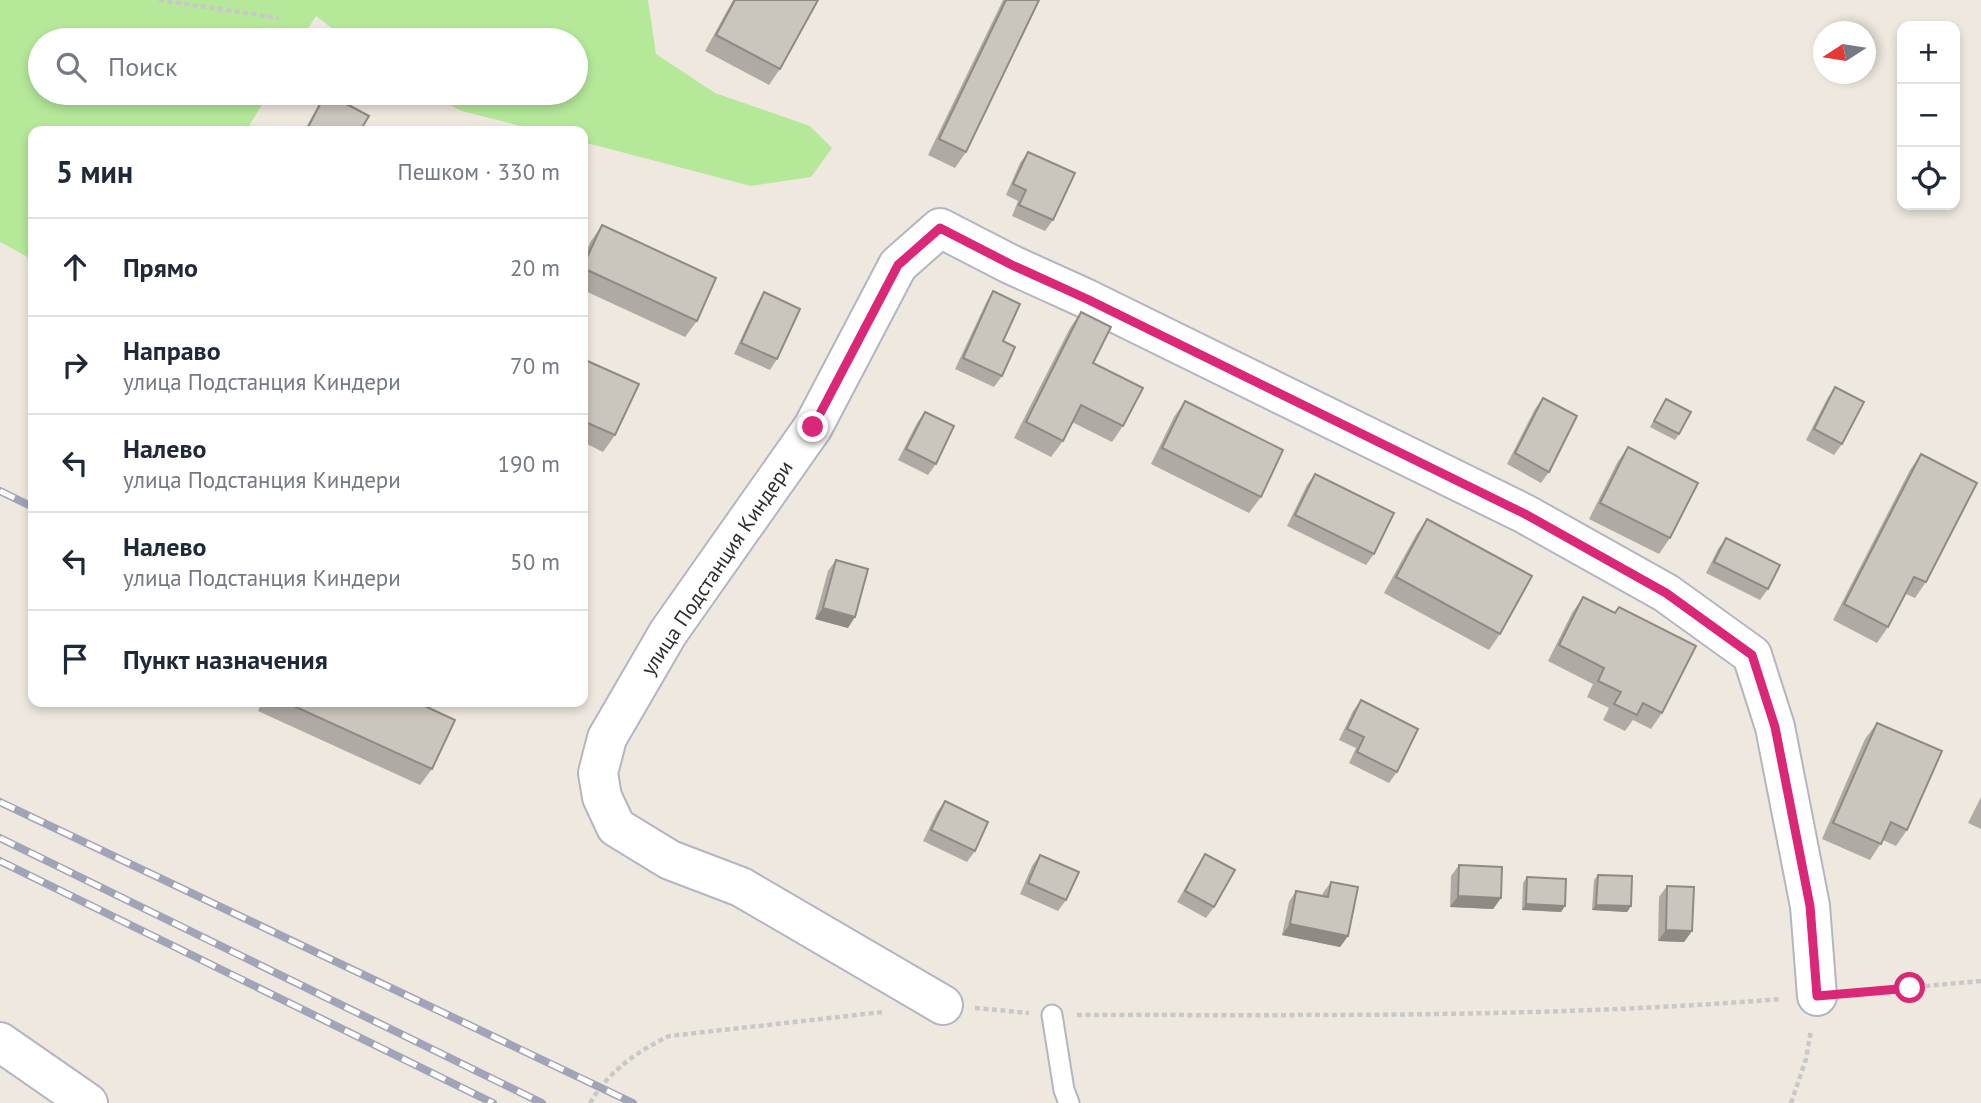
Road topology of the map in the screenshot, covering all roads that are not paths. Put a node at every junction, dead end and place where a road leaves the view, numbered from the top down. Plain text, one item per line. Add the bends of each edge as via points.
1 (1817, 996) road end
2 (943, 1005) road end
3 (1052, 1015) road end
4 (0, 1042) edge
5 (88, 1103) edge
6 (1069, 1103) edge

1 - 2 street, улица Подстанция Киндери via 1810,906 1775,727 1752,655 1666,593 1525,514 940,228 898,265 813,427 662,644 607,738 598,773 602,797 616,827 670,860 741,887
3 - 6 lane
4 - 5 street

